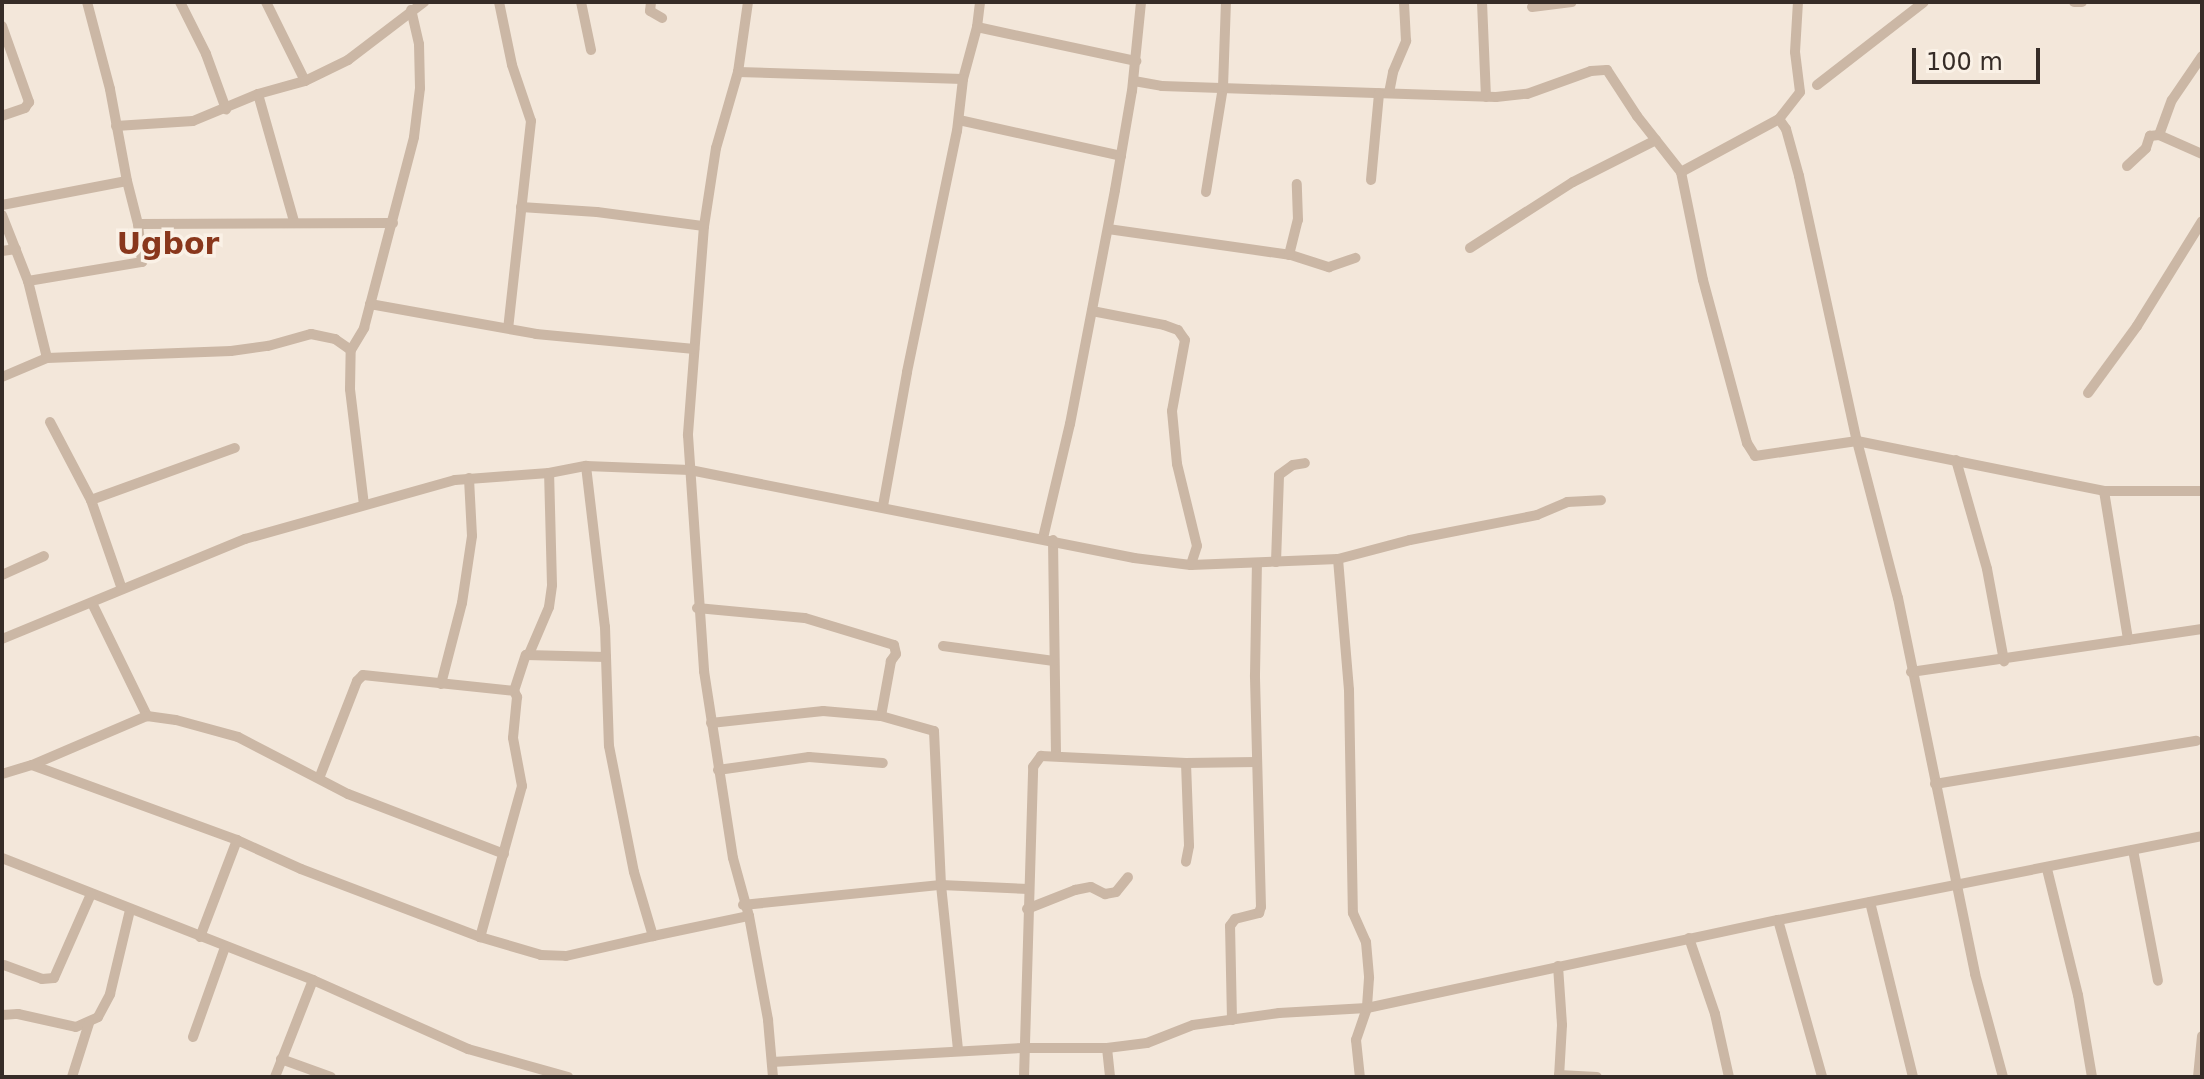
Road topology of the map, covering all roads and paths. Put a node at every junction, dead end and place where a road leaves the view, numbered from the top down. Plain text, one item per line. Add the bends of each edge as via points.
1 (87, 2) edge
2 (180, 2) edge
3 (266, 2) edge
4 (424, 2) edge
5 (499, 2) edge
6 (581, 2) edge
7 (651, 2) edge
8 (748, 2) edge
9 (980, 2) edge
10 (1141, 2) edge
11 (1226, 2) edge
12 (1404, 2) edge
13 (1482, 2) edge
14 (1572, 2) edge
15 (1798, 2) edge
16 (1924, 2) edge
17 (2074, 2) edge
18 (2082, 2) edge
19 (1531, 4) edge
20 (411, 10) junction
21 (662, 18) dead end
22 (1534, 20) dead end
23 (2, 26) edge
24 (977, 27) junction
25 (591, 50) dead end
26 (2202, 56) edge
27 (1136, 61) junction
28 (738, 72) junction
29 (963, 79) junction
30 (305, 81) junction
31 (1134, 81) junction
32 (1817, 85) dead end
33 (1223, 87) junction
34 (1384, 93) junction
35 (258, 94) junction
36 (1486, 97) junction
37 (226, 109) junction
38 (2, 116) edge
39 (1779, 119) junction
40 (959, 120) junction
41 (116, 126) junction
42 (2159, 135) junction
43 (1656, 140) junction
44 (2202, 154) edge
45 (1121, 156) junction
46 (2127, 166) dead end
47 (1681, 172) junction
48 (1371, 180) dead end
49 (127, 181) junction
50 (1297, 184) dead end
51 (1206, 192) dead end
52 (2, 205) edge
53 (521, 207) junction
54 (2, 215) edge
55 (294, 221) junction
56 (2202, 221) edge
57 (393, 223) junction
58 (138, 224) junction
59 (704, 226) junction
60 (1108, 229) junction
61 (1470, 248) dead end
62 (16, 249) junction
63 (2, 251) edge
64 (1289, 255) junction
65 (1355, 258) dead end
66 (28, 281) junction
67 (370, 304) junction
68 (1092, 311) junction
69 (508, 328) junction
70 (694, 349) junction
71 (351, 350) junction
72 (47, 358) junction
73 (2, 377) edge
74 (2088, 393) dead end
75 (50, 422) dead end
76 (1857, 441) junction
77 (235, 448) dead end
78 (1956, 460) junction
79 (1305, 463) dead end
80 (586, 466) junction
81 (690, 470) junction
82 (549, 473) junction
83 (469, 478) junction
84 (2104, 491) junction
85 (2202, 491) edge
86 (91, 500) junction
87 (1601, 500) dead end
88 (364, 505) junction
89 (883, 506) junction
90 (1048, 539) junction
91 (44, 556) dead end
92 (1338, 559) junction
93 (1276, 562) junction
94 (1257, 563) junction
95 (1191, 565) junction
96 (2, 575) edge
97 (122, 589) junction
98 (92, 603) junction
99 (697, 608) junction
100 (2202, 629) edge
101 (2, 639) edge
102 (2128, 640) junction
103 (943, 646) dead end
104 (529, 654) junction
105 (606, 657) junction
106 (1054, 661) junction
107 (2004, 661) junction
108 (1911, 672) junction
109 (441, 684) junction
110 (514, 691) junction
111 (147, 716) junction
112 (881, 716) junction
113 (711, 723) junction
114 (2196, 741) dead end
115 (1056, 755) junction
116 (1256, 762) junction
117 (883, 763) dead end
118 (1186, 763) junction
119 (32, 765) junction
120 (718, 770) junction
121 (2, 774) edge
122 (320, 776) junction
123 (1935, 784) junction
124 (2202, 836) edge
125 (237, 840) junction
126 (2133, 850) junction
127 (504, 854) junction
128 (2, 858) edge
129 (1186, 862) dead end
130 (2047, 869) junction
131 (1128, 877) dead end
132 (941, 885) junction
133 (1959, 885) junction
134 (1029, 889) junction
135 (91, 894) junction
136 (1870, 902) junction
137 (743, 905) junction
138 (1027, 909) junction
139 (130, 910) junction
140 (749, 916) junction
141 (1778, 920) junction
142 (653, 936) junction
143 (200, 937) junction
144 (480, 937) junction
145 (1689, 938) junction
146 (225, 947) junction
147 (4, 965) dead end
148 (1558, 966) junction
149 (313, 980) junction
150 (2158, 981) dead end
151 (1367, 1008) junction
152 (2, 1015) edge
153 (1232, 1020) junction
154 (89, 1023) junction
155 (2202, 1036) edge
156 (193, 1037) dead end
157 (1024, 1048) junction
158 (1107, 1048) junction
159 (958, 1050) junction
160 (281, 1059) junction
161 (2201, 1061) edge
162 (772, 1062) junction
163 (1559, 1076) edge
164 (72, 1077) edge
165 (275, 1077) edge
166 (331, 1077) edge
167 (568, 1077) edge
168 (773, 1077) edge
169 (1024, 1077) edge
170 (1110, 1077) edge
171 (1360, 1077) edge
172 (1597, 1077) edge
173 (1729, 1077) edge
174 (1822, 1077) edge
175 (1913, 1077) edge
176 (2003, 1077) edge
177 (2092, 1077) edge
178 (2198, 1077) edge

1 - 41 street
2 - 37 street
3 - 30 street
4 - 20 street
5 - 53 street via 531,121
6 - 25 street
7 - 21 street via 650,11
8 - 28 street
9 - 24 street
10 - 27 street
11 - 33 street
12 - 34 street via 1406,41
13 - 36 street
14 - 19 street
15 - 39 street via 1795,52 1800,92
16 - 32 street
17 - 18 street
19 - 22 street
20 - 30 street via 348,60
20 - 57 street via 419,44 420,88
23 - 38 street via 29,102
24 - 27 street
24 - 29 street
26 - 42 street via 2172,100
27 - 31 street
28 - 29 street
28 - 59 street via 716,148
29 - 40 street
30 - 35 street
31 - 33 street
31 - 45 street
33 - 34 street
33 - 51 street
34 - 36 street
34 - 48 street
35 - 37 street
35 - 55 street
36 - 43 street via 1527,94 1603,69
37 - 41 street via 193,121
39 - 47 street
39 - 76 street via 1799,176
40 - 45 street
40 - 89 street
41 - 49 street
42 - 44 street
42 - 46 street via 2150,136 2146,148
43 - 47 street
43 - 61 street via 1573,182
45 - 60 street
47 - 76 street via 1703,280 1750,451 1764,457
49 - 52 street
49 - 58 street
50 - 64 street via 1298,220
53 - 59 street
53 - 69 street
54 - 62 street
55 - 57 street
55 - 58 street
56 - 74 street
57 - 67 street
58 - 66 street via 143,255 138,265
59 - 70 street
60 - 64 street
60 - 68 street
62 - 63 street
62 - 66 street
64 - 65 street via 1329,267
66 - 72 street
67 - 69 street
67 - 71 street
68 - 90 street
68 - 95 street via 1164,325 1178,330 1185,340 1172,411 1177,464 1197,546
69 - 70 street
70 - 81 street
71 - 72 street via 335,339 311,334 219,352
71 - 88 street via 350,389
72 - 73 street
75 - 86 street
76 - 78 street
76 - 108 street via 1898,598
77 - 86 street
78 - 84 street
78 - 107 street via 1987,569
79 - 93 street via 1279,475
80 - 81 street
80 - 82 street
80 - 105 street
81 - 89 street
81 - 99 street
82 - 83 street
82 - 104 street via 552,585 549,607
83 - 88 street
83 - 109 street via 472,536
84 - 85 street
84 - 102 street
86 - 97 street
87 - 92 street via 1567,502 1537,515
88 - 97 street via 245,539
89 - 90 street
90 - 95 street
90 - 106 street
91 - 96 street
92 - 93 street
92 - 151 street via 1349,690 1353,913 1366,942
93 - 94 street
94 - 95 street
94 - 116 street
97 - 98 street
98 - 101 street
98 - 111 street
99 - 112 street via 805,618 894,645
99 - 113 street
100 - 102 street
102 - 107 street
103 - 106 street
104 - 105 street
104 - 110 street
105 - 142 street via 609,746 634,872
106 - 115 street
107 - 108 street
108 - 123 street
109 - 110 street
109 - 122 street via 363,675
110 - 127 street via 513,738 522,786
111 - 119 street
111 - 122 street via 238,737
112 - 113 street via 823,711
112 - 132 street via 934,731
113 - 120 street
114 - 123 street
115 - 118 street
115 - 134 street via 1041,756 1033,767
116 - 118 street
116 - 153 street via 1261,907 1259,913 1235,919 1230,926
117 - 120 street via 809,757
118 - 129 street
119 - 121 street
119 - 125 street
120 - 137 street
122 - 127 street via 348,794
123 - 133 street
124 - 126 street
125 - 143 street
125 - 144 street
126 - 130 street
126 - 150 street
127 - 144 street
128 - 135 street
130 - 133 street
130 - 177 street
131 - 138 street via 1116,892 1075,890
132 - 134 street
132 - 137 street
132 - 159 street
133 - 136 street
133 - 176 street via 1975,974
134 - 138 street
135 - 139 street
135 - 147 street via 54,978
136 - 141 street
136 - 175 street
137 - 140 street
138 - 157 street
139 - 143 street
139 - 154 street via 110,994
140 - 142 street
140 - 162 street
141 - 145 street
141 - 174 street
142 - 144 street via 566,956 541,955
143 - 146 street
145 - 148 street
145 - 173 street
146 - 149 street
146 - 156 street
148 - 151 street
148 - 163 street
149 - 160 street
149 - 167 street via 468,1049
151 - 153 street
151 - 171 street via 1356,1040
152 - 154 street via 76,1027
153 - 158 street
154 - 164 street
155 - 161 street
157 - 158 street
157 - 159 street
157 - 169 street
158 - 170 street
159 - 162 street
160 - 165 street
160 - 166 street
161 - 178 street
162 - 168 street
163 - 172 street

